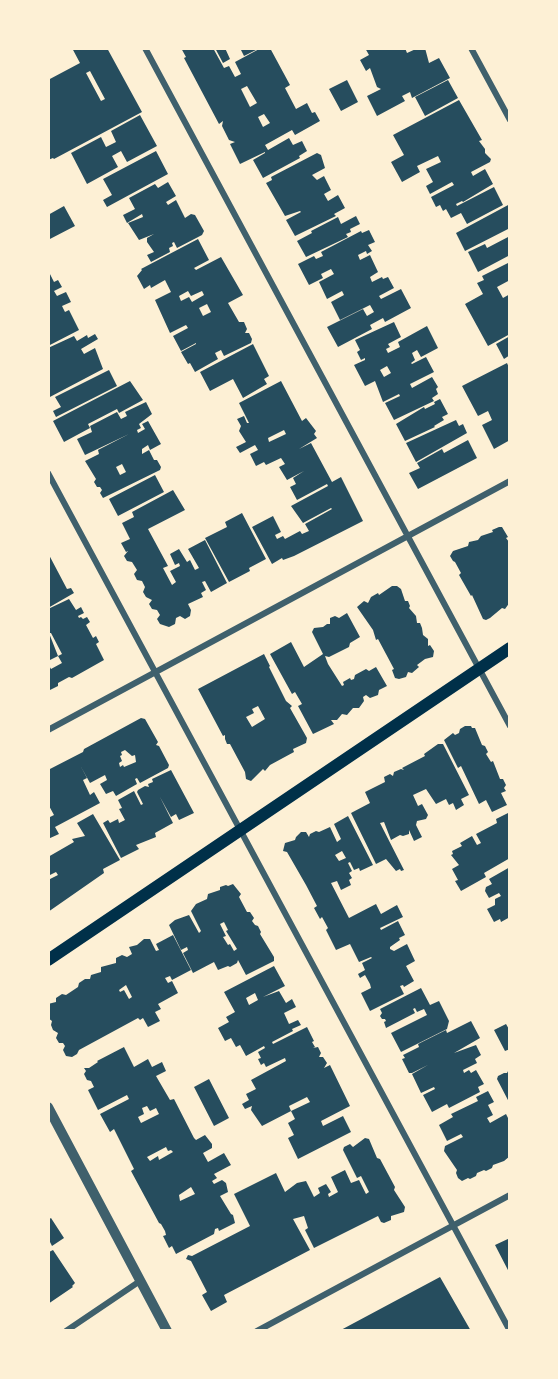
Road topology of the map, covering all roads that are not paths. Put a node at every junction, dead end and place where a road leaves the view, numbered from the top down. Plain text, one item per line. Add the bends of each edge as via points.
1 (145, 48) edge
2 (471, 48) edge
3 (510, 120) edge
4 (48, 473) edge
5 (510, 481) edge
6 (408, 536) junction
7 (510, 648) edge
8 (479, 669) junction
9 (155, 672) junction
10 (510, 726) edge
11 (48, 729) edge
12 (240, 830) junction
13 (48, 960) edge
14 (48, 1107) edge
15 (510, 1195) edge
16 (453, 1226) junction
17 (140, 1281) junction
18 (66, 1331) edge
19 (167, 1331) edge
20 (257, 1331) edge
21 (510, 1331) edge

1 - 6 street
2 - 3 street
4 - 9 street
5 - 6 street
6 - 8 street
6 - 9 street
7 - 8 main road
8 - 10 street
8 - 12 main road
9 - 11 street
9 - 12 street
12 - 13 main road
12 - 16 street
14 - 17 street
15 - 16 street
16 - 20 street
16 - 21 street
17 - 18 street
17 - 19 street

